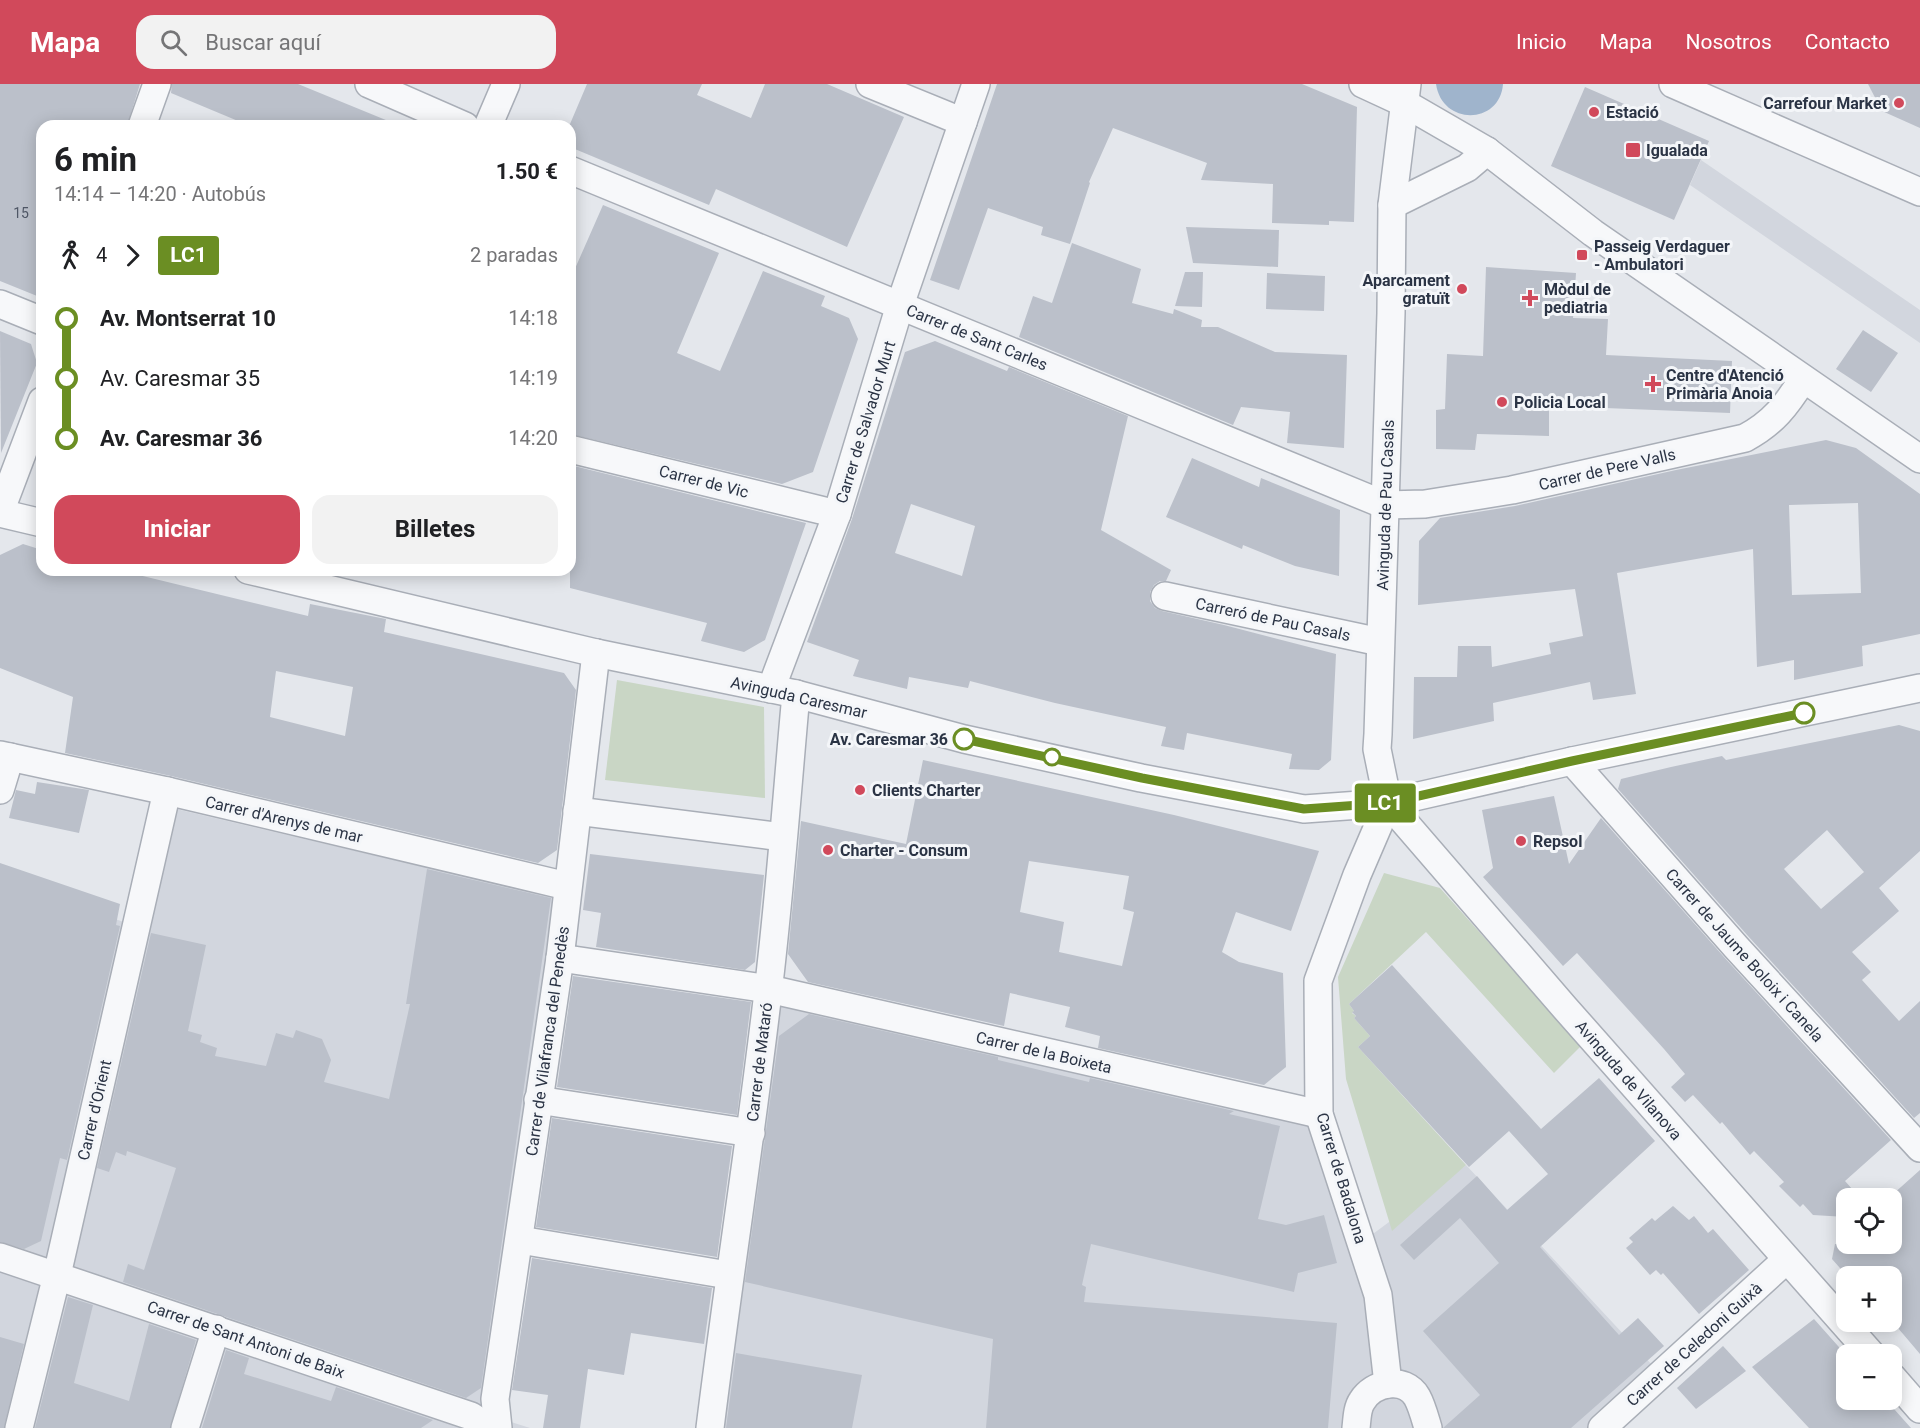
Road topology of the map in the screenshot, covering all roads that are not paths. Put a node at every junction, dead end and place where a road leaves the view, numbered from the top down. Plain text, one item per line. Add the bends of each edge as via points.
1 (157, 84) edge
2 (369, 84) edge
3 (506, 84) edge
4 (870, 84) edge
5 (976, 84) edge
6 (1363, 84) edge
7 (1673, 84) edge
8 (1405, 93) edge
9 (144, 120) edge
10 (451, 120) edge
11 (491, 120) edge
12 (963, 122) junction
13 (1487, 152) junction
14 (576, 172) edge
15 (1920, 192) edge
16 (1392, 205) junction
17 (0, 304) edge
18 (900, 305) junction
19 (36, 319) edge
20 (1803, 379) junction
21 (36, 417) edge
22 (576, 449) edge
23 (1920, 459) edge
24 (1384, 505) junction
25 (0, 513) edge
26 (837, 514) junction
27 (36, 522) edge
28 (296, 576) edge
29 (1165, 596) dead end
30 (1380, 642) junction
31 (596, 653) junction
32 (1918, 691) edge
33 (784, 692) junction
34 (5, 756) edge
35 (1572, 761) junction
36 (0, 790) edge
37 (166, 791) junction
38 (1388, 803) junction
39 (577, 811) junction
40 (783, 837) junction
41 (567, 886) junction
42 (560, 958) junction
43 (769, 989) junction
44 (538, 1100) junction
45 (1319, 1114) junction
46 (751, 1133) junction
47 (1920, 1148) edge
48 (520, 1240) junction
49 (0, 1257) edge
50 (1786, 1260) junction
51 (57, 1275) junction
52 (728, 1275) junction
53 (216, 1329) junction
54 (1862, 1344) edge
55 (1388, 1384) junction
56 (1902, 1388) edge
57 (1920, 1409) edge
58 (19, 1428) edge
59 (185, 1428) edge
60 (489, 1428) edge
61 (498, 1428) edge
62 (710, 1428) edge
63 (1356, 1428) edge
64 (1428, 1428) edge
65 (1602, 1428) edge

1 - 9 street
2 - 10 street
3 - 11 street
4 - 12 street
5 - 12 street, Carrer de Salvador Murt
6 - 8 street
7 - 15 street
8 - 13 street
8 - 16 street, Avinguda de Pau Casals
12 - 18 street, Carrer de Salvador Murt
13 - 16 street via 1467,168
13 - 20 street via 1593,233
14 - 18 street, Carrer de Sant Carles
16 - 24 street, Avinguda de Pau Casals
17 - 19 street
18 - 24 street, Carrer de Sant Carles
18 - 26 street, Carrer de Salvador Murt
20 - 23 street
20 - 24 street, Carrer de Pere Valls via 1774,419 1744,438 1512,490 1425,504
21 - 25 street
22 - 26 street, Carrer de Vic
24 - 30 street, Avinguda de Pau Casals
25 - 27 street
26 - 33 street, Carrer de Salvador Murt
28 - 31 street, Avinguda Caresmar
29 - 30 street, Carreró de Pau Casals
30 - 38 street, Avinguda de Pau Casals via 1377,749
31 - 33 street, Avinguda Caresmar
31 - 39 street, Carrer de Vilafranca del Penedès
32 - 35 street, Avinguda Caresmar
33 - 38 street, Avinguda Caresmar via 964,739 1287,806 1304,809
33 - 40 street, Carrer de Mataró
34 - 36 street
34 - 37 street, Carrer d'Arenys de mar
35 - 38 street, Avinguda Caresmar
35 - 47 street, Carrer de Jaume Boloix i Canela
37 - 41 street, Carrer d'Arenys de mar
37 - 51 street, Carrer d'Orient
38 - 45 street, Carrer de Badalona via 1318,981
38 - 50 street, Avinguda de Vilanova
39 - 40 street
39 - 41 street, Carrer de Vilafranca del Penedès
40 - 43 street, Carrer de Mataró
41 - 42 street, Carrer de Vilafranca del Penedès
42 - 43 street, Carrer de la Boixeta
42 - 44 street, Carrer de Vilafranca del Penedès
43 - 45 street, Carrer de la Boixeta
43 - 46 street, Carrer de Mataró
44 - 46 street
44 - 48 street, Carrer de Vilafranca del Penedès
45 - 55 street, Carrer de Badalona via 1378,1295
46 - 52 street, Carrer de Mataró
48 - 52 street
48 - 61 street, Carrer de Vilafranca del Penedès via 495,1399
49 - 51 street, Carrer de Sant Antoni de Baix
50 - 54 street, Avinguda de Vilanova
50 - 65 street, Carrer de Celedoni Guixà
51 - 53 street, Carrer de Sant Antoni de Baix
51 - 58 street, Carrer d'Orient
52 - 62 street, Carrer de Mataró
53 - 59 street
53 - 60 street, Carrer de Sant Antoni de Baix via 471,1416
55 - 63 street via 1369,1391 1360,1403
55 - 64 street via 1413,1392
56 - 57 street

